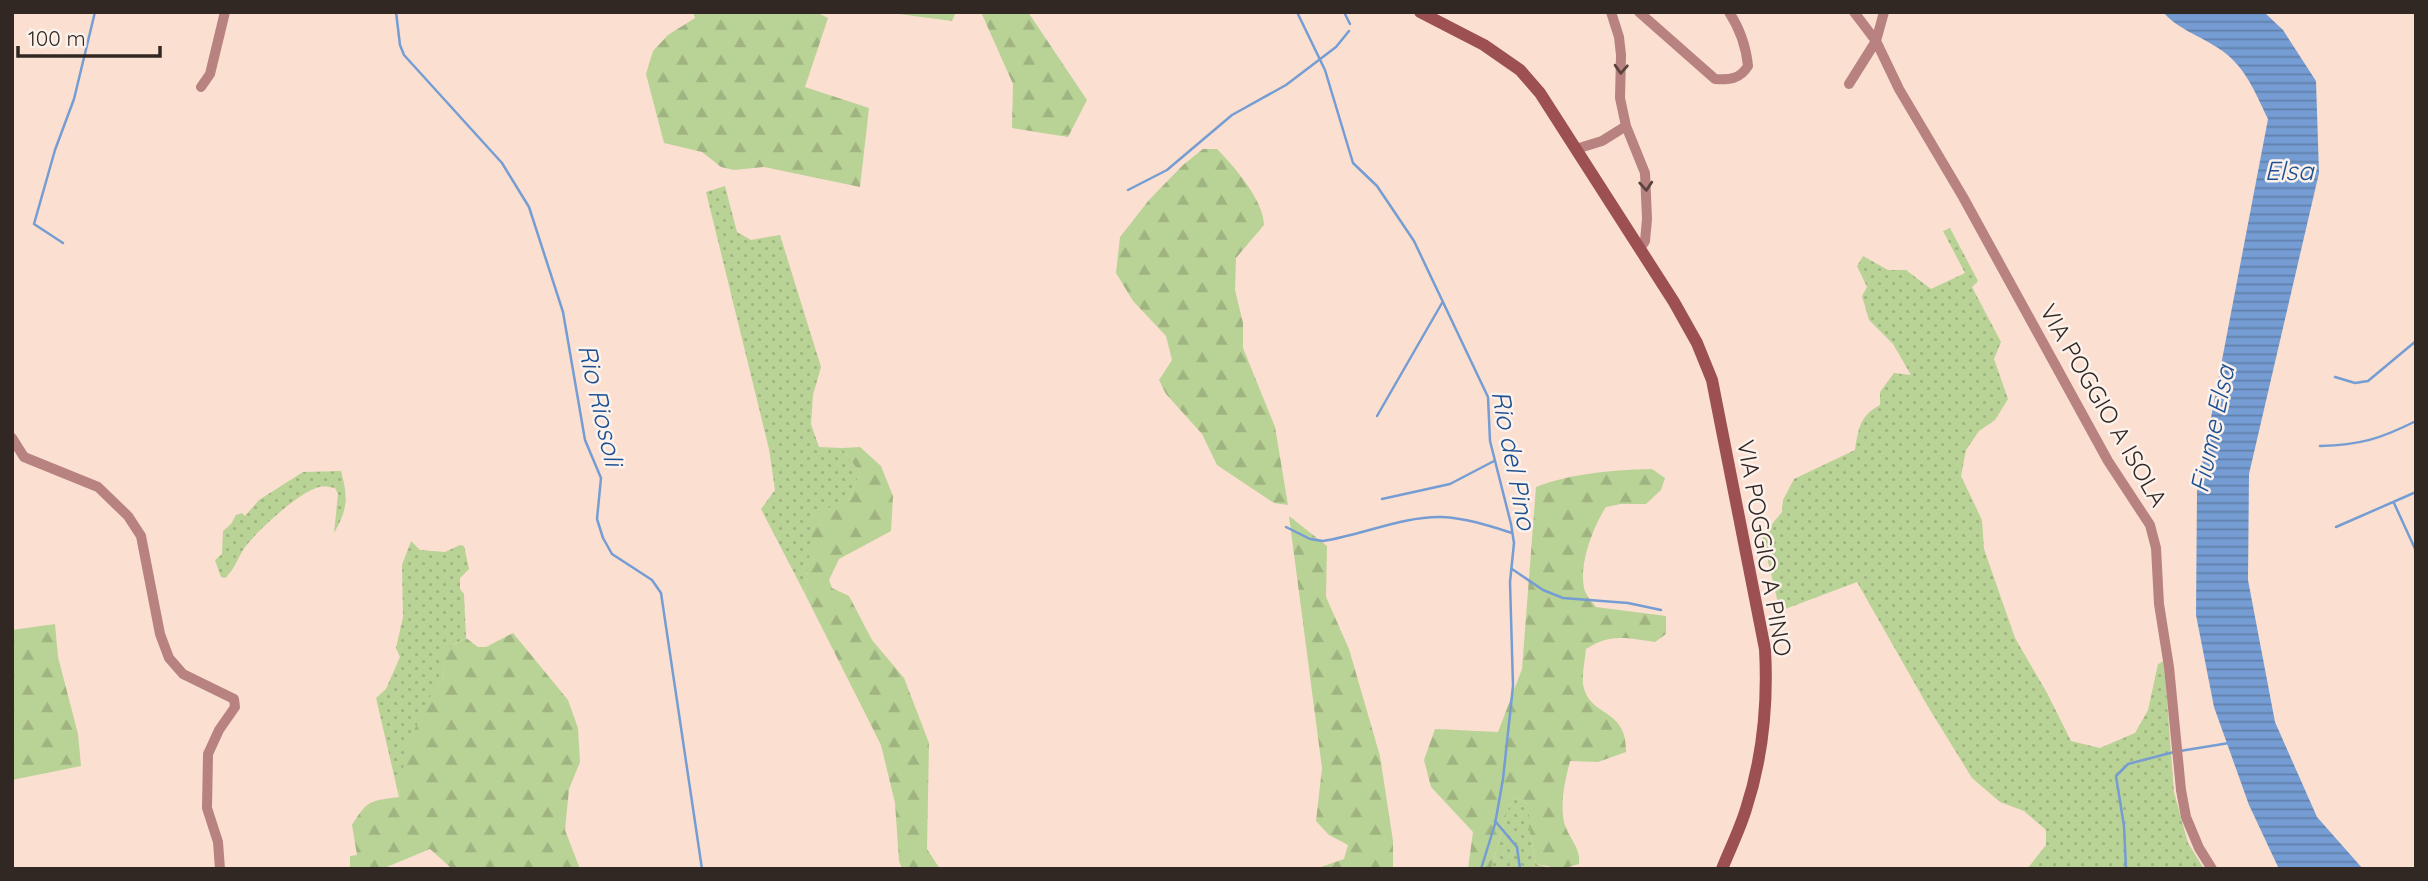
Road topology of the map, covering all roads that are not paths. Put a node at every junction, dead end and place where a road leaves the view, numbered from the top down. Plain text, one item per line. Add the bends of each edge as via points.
1 (225, 12) edge
2 (1420, 12) edge
3 (1611, 12) edge
4 (1639, 12) edge
5 (1728, 12) edge
6 (1854, 12) edge
7 (1884, 12) edge
8 (1876, 41) junction
9 (1849, 84) dead end
10 (201, 87) dead end
11 (1626, 126) junction
12 (1576, 149) junction
13 (1640, 248) junction
14 (12, 438) edge
15 (220, 869) edge
16 (1722, 869) edge
17 (2212, 869) edge

1 - 10 street via 210,74
2 - 12 street, VIA POGGIO A PINO via 1520,70
3 -> 11 street via 1619,37 1620,98
4 - 5 street via 1715,79 1727,80 1737,78 1748,66 1747,49
6 - 8 street, VIA POGGIO A ISOLA
7 - 8 street
8 - 9 street
8 - 17 street, VIA POGGIO A ISOLA via 2108,461 2150,525 2186,817
11 - 12 street via 1602,141
11 -> 13 street via 1645,173 1647,219
12 - 13 street, VIA POGGIO A PINO
13 - 16 street, VIA POGGIO A PINO via 1697,343 1712,380 1765,649 1768,688 1763,738 1746,809
14 - 15 street via 24,457 97,488 128,516 141,536 169,658 183,674 234,699 235,707 208,754 207,808 218,842

